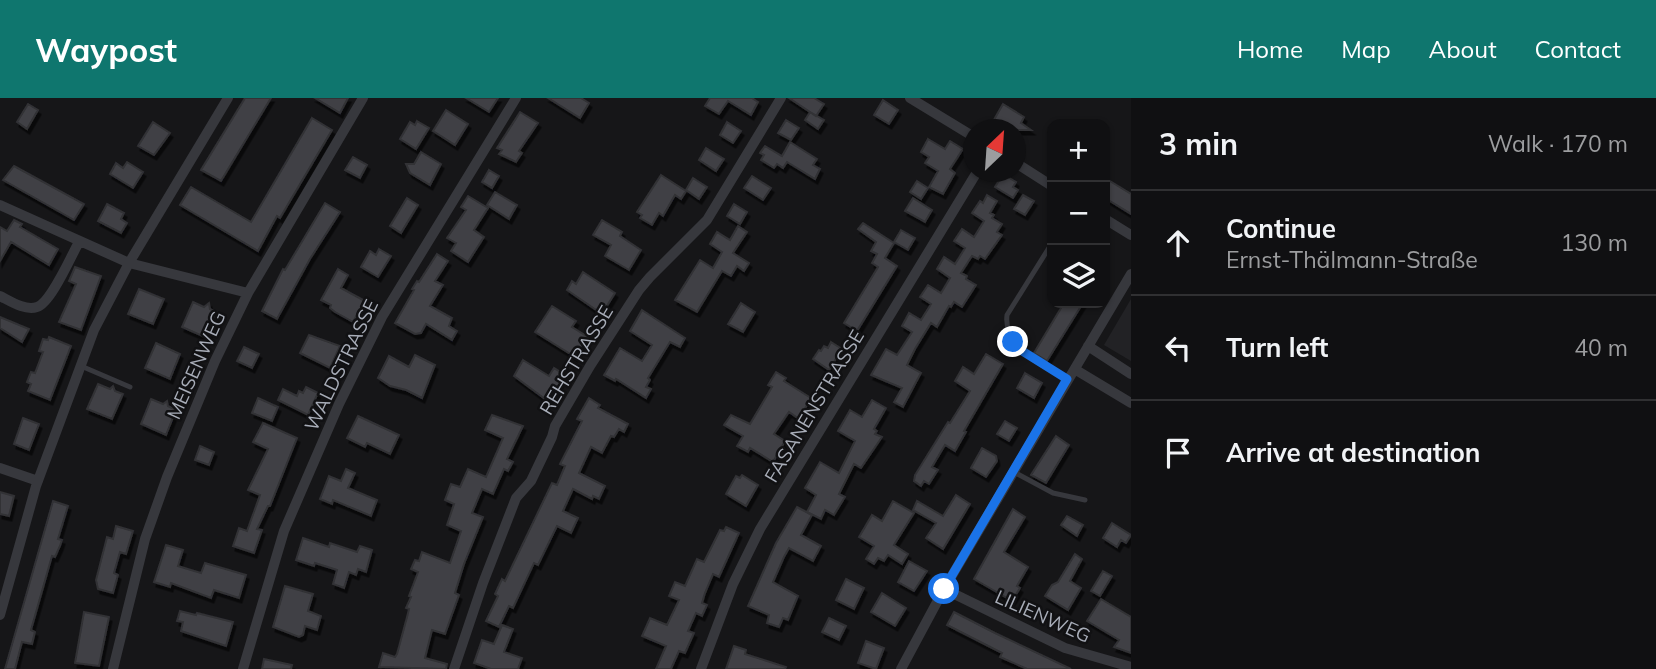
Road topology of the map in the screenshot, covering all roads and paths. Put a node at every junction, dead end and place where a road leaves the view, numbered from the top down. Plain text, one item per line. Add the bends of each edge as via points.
1 (228, 98) edge
2 (363, 98) edge
3 (516, 98) edge
4 (781, 98) edge
5 (910, 98) edge
6 (963, 130) edge
7 (1026, 169) edge
8 (971, 182) edge
9 (1047, 183) edge
10 (0, 205) edge
11 (1110, 222) edge
12 (1131, 235) edge
13 (79, 242) junction
14 (1051, 245) edge
15 (129, 264) junction
16 (1131, 274) edge
17 (248, 293) junction
18 (0, 296) edge
19 (1087, 346) junction
20 (81, 366) junction
21 (1076, 370) junction
22 (1131, 374) edge
23 (1067, 379) junction
24 (130, 387) dead end
25 (1131, 403) edge
26 (0, 468) edge
27 (1014, 472) junction
28 (38, 481) junction
29 (1085, 500) dead end
30 (944, 589) junction
31 (0, 615) edge
32 (1131, 667) edge
33 (113, 669) edge
34 (243, 669) edge
35 (454, 669) edge
36 (701, 669) edge
37 (901, 669) edge

1 - 15 street
2 - 17 street, MEISENWEG
3 - 34 street, WALDSTRASSE via 382,317 339,404 284,531
4 - 35 street, REHSTRASSE via 707,220 649,276 555,426 531,481 516,498
5 - 6 street
7 - 9 street
8 - 36 street, FASANENSTRASSE via 760,529 733,584
10 - 13 street
11 - 12 street
13 - 15 street
13 - 18 street via 47,300 37,307 23,307
14 - 23 lane via 1006,321 1019,349
15 - 17 street
15 - 20 street via 94,330
16 - 19 street
17 - 33 street, MEISENWEG via 167,477 145,539
19 - 21 street
19 - 22 street
20 - 24 lane
20 - 28 street
21 - 23 street
21 - 25 street
23 - 27 street
26 - 28 street
27 - 29 lane via 1053,493
27 - 30 street
28 - 31 street
30 - 32 street, LILIENWEG via 1065,648
30 - 37 street

